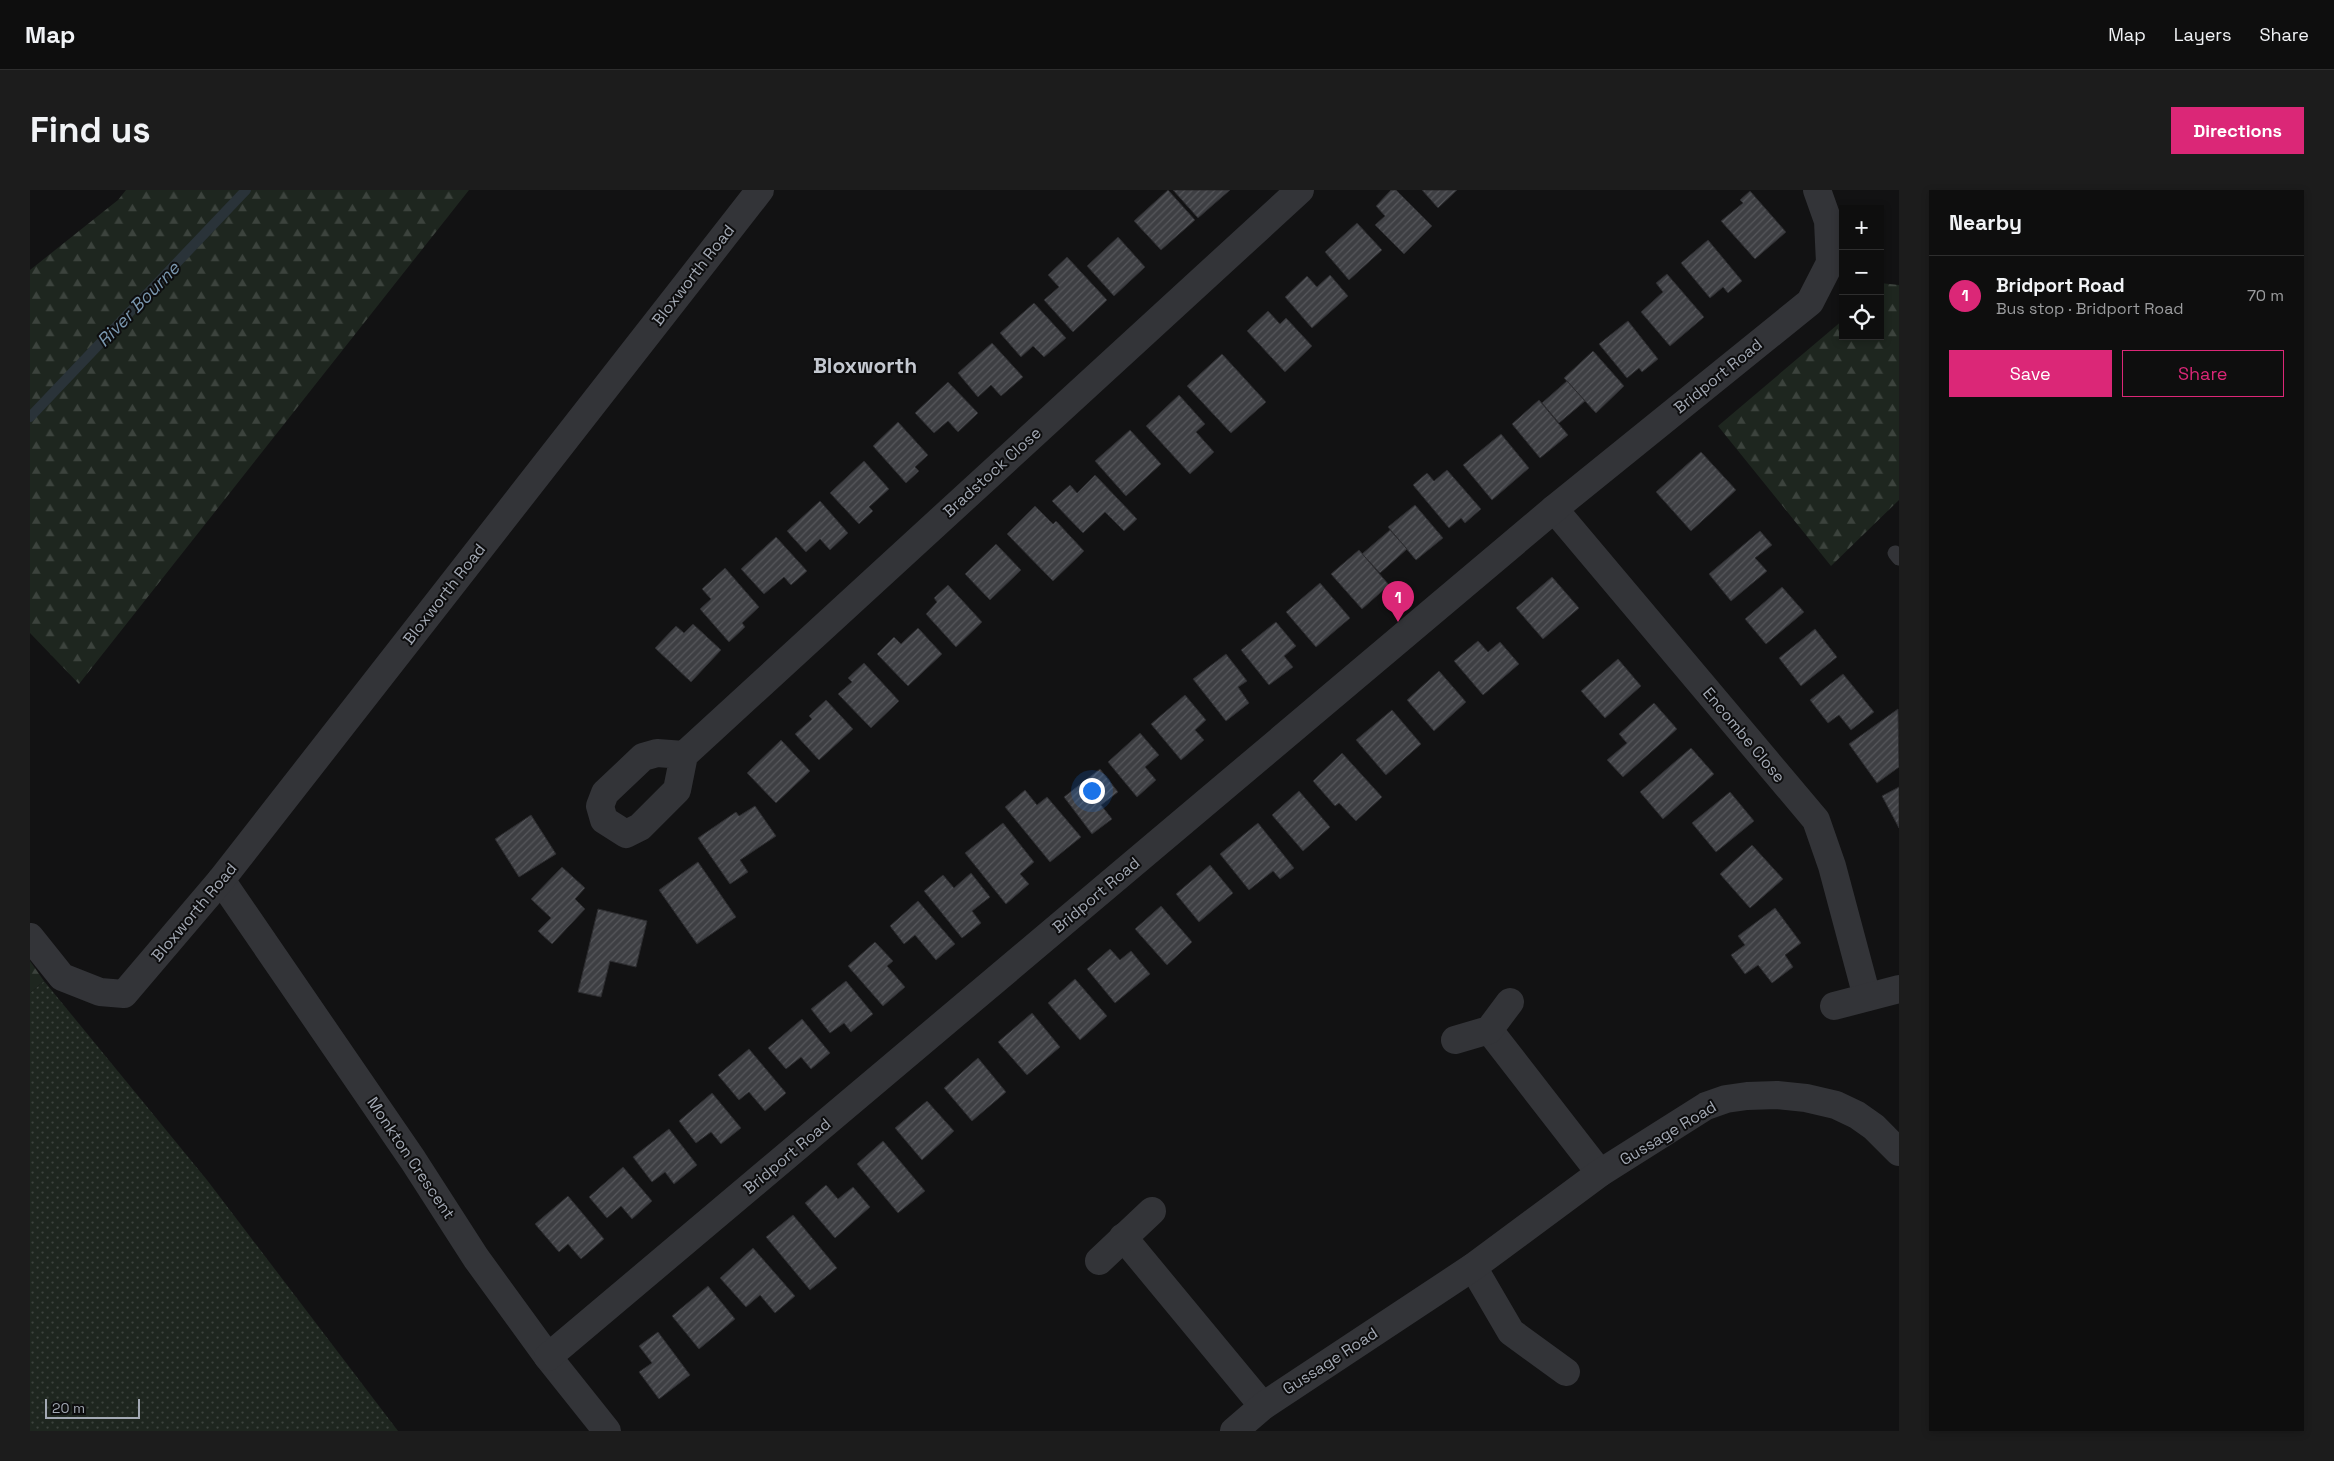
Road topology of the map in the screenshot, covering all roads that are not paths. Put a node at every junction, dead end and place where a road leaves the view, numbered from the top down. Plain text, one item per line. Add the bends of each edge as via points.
1 (760, 190) edge
2 (1300, 190) edge
3 (1816, 190) edge
4 (1554, 509) junction
5 (684, 755) dead end
6 (222, 880) junction
7 (30, 937) edge
8 (1899, 989) edge
9 (1867, 997) junction
10 (1510, 1002) dead end
11 (1834, 1006) dead end
12 (1489, 1030) junction
13 (1455, 1040) dead end
14 (1899, 1152) edge
15 (1600, 1173) junction
16 (1152, 1210) dead end
17 (1123, 1237) junction
18 (1099, 1261) dead end
19 (1473, 1267) junction
20 (548, 1357) junction
21 (1566, 1372) dead end
22 (1263, 1406) junction
23 (607, 1431) edge
24 (1234, 1431) edge

1 - 6 street, Bloxworth Road
2 - 5 street, Bradstock Close
3 - 4 street, Bridport Road via 1828,221 1830,263 1810,302
4 - 9 street, Encombe Close via 1816,820 1832,866
4 - 20 street, Bridport Road
6 - 7 street, Bloxworth Road via 124,994 100,992 62,976
6 - 20 street, Monkton Crescent via 476,1258
8 - 9 street
9 - 11 street
10 - 12 street
12 - 13 street
12 - 15 street, Gussage Road
14 - 15 street, Gussage Road via 1869,1123 1836,1105 1777,1095 1747,1096 1706,1106
15 - 19 street, Gussage Road
16 - 17 street
17 - 18 street
17 - 22 street
19 - 21 street via 1511,1332
19 - 22 street, Gussage Road
20 - 23 street, Monkton Crescent
22 - 24 street, Gussage Road

